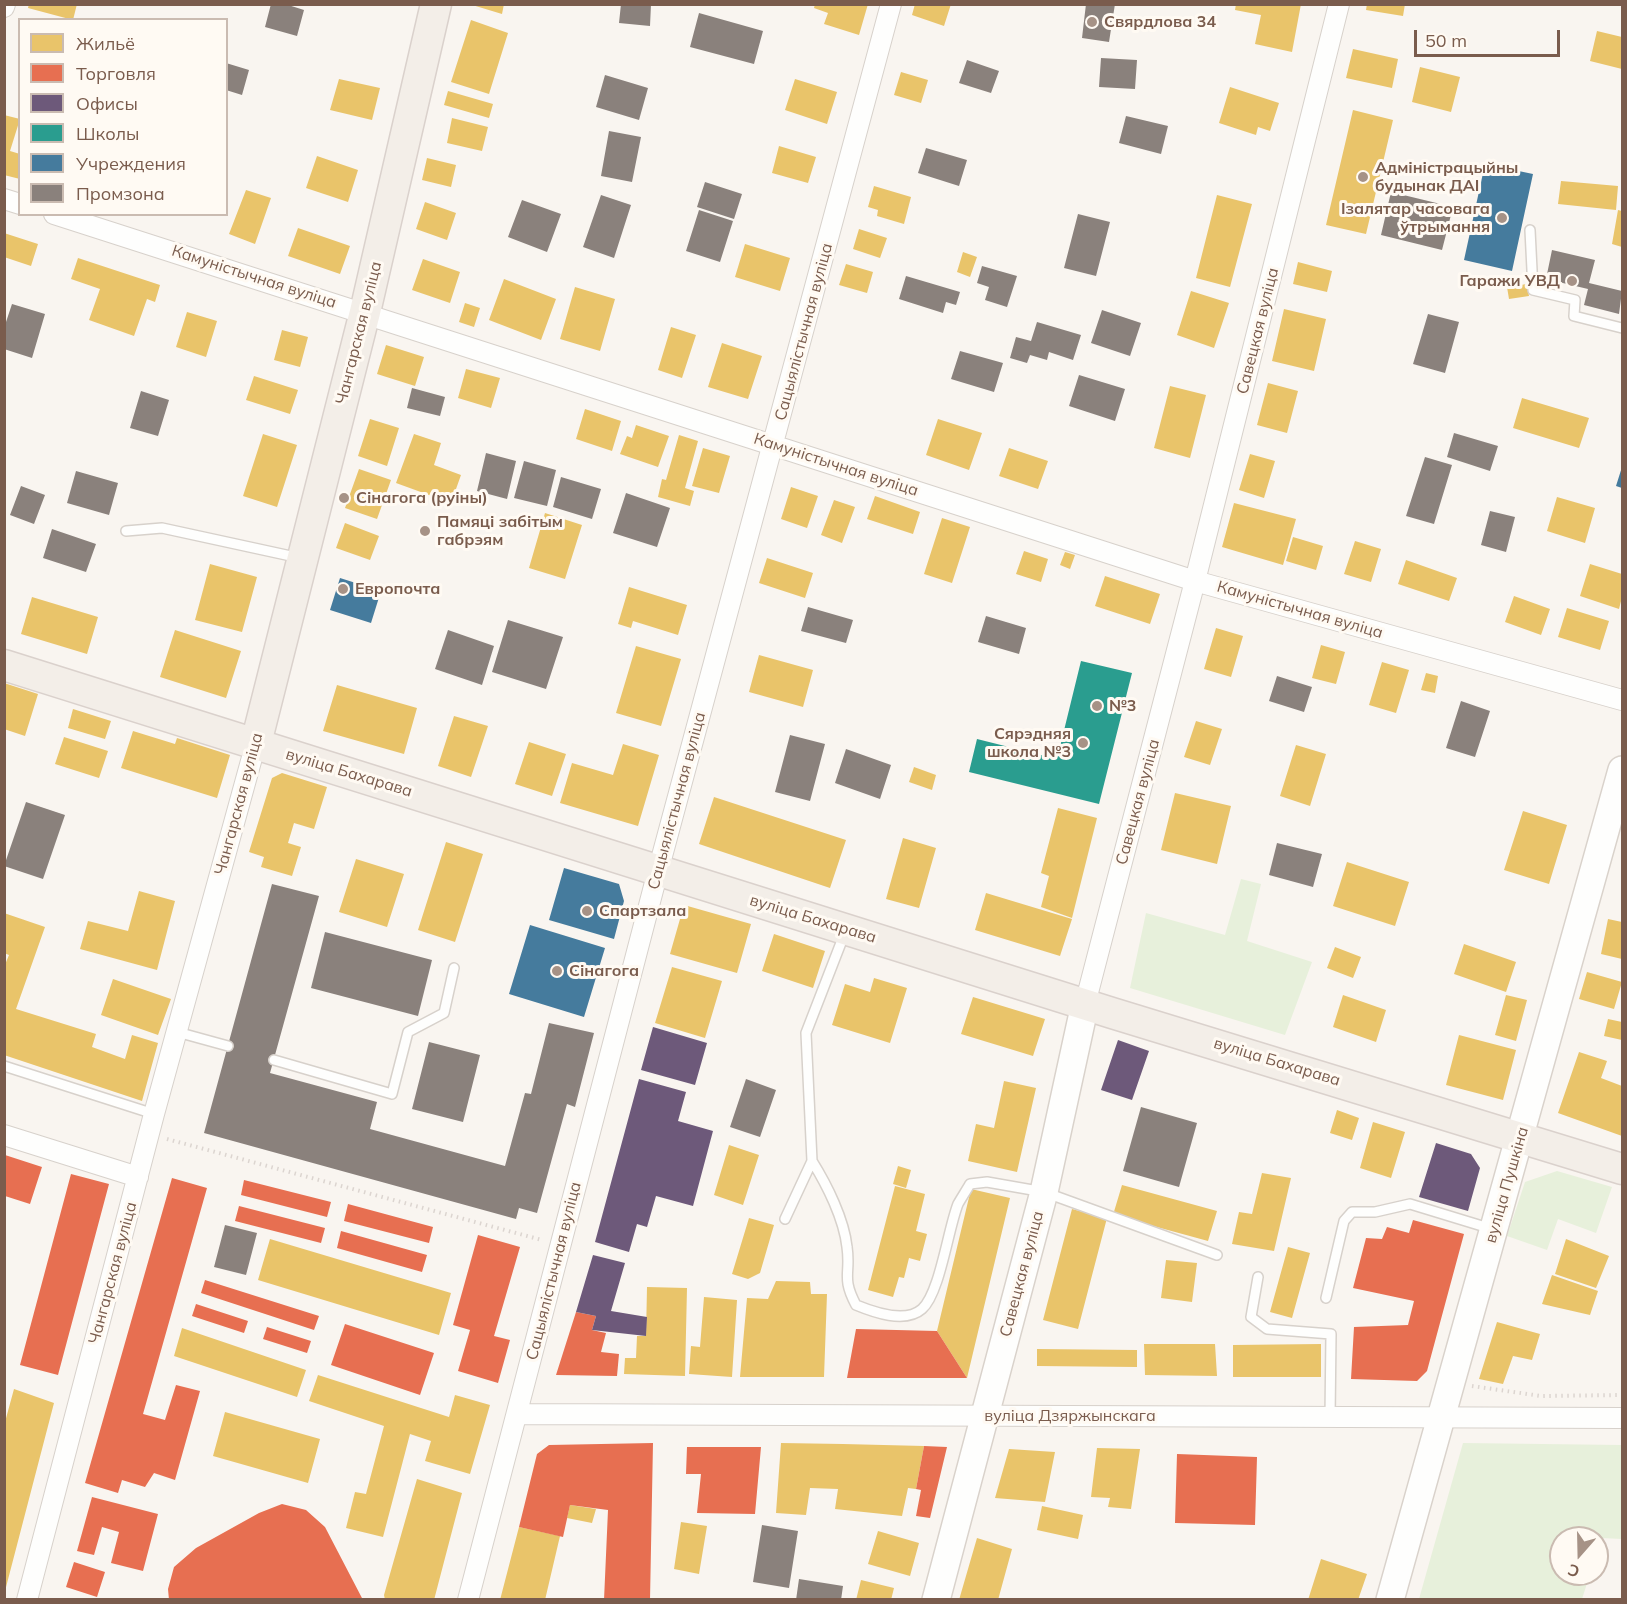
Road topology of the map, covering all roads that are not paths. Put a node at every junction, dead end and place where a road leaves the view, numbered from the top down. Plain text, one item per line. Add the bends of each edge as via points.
1 (436, 4) edge
2 (891, 4) edge
3 (1339, 4) edge
4 (60, 216) edge
5 (1530, 230) dead end
6 (364, 312) junction
7 (1623, 328) edge
8 (773, 445) junction
9 (126, 531) dead end
10 (302, 558) junction
11 (1196, 581) junction
12 (4, 665) edge
13 (1623, 700) edge
14 (256, 743) junction
15 (1623, 770) edge
16 (658, 871) junction
17 (846, 930) junction
18 (454, 968) dead end
19 (1085, 1004) junction
20 (177, 1032) junction
21 (228, 1046) dead end
22 (274, 1060) dead end
23 (4, 1066) edge
24 (154, 1113) junction
25 (4, 1135) edge
26 (1521, 1136) junction
27 (812, 1161) junction
28 (1623, 1169) edge
29 (138, 1177) junction
30 (1044, 1192) junction
31 (785, 1220) dead end
32 (1494, 1230) junction
33 (1217, 1256) dead end
34 (1258, 1277) dead end
35 (1326, 1298) dead end
36 (517, 1414) junction
37 (985, 1416) junction
38 (1330, 1418) junction
39 (1440, 1418) junction
40 (1623, 1418) edge
41 (27, 1599) edge
42 (468, 1599) edge
43 (936, 1599) edge
44 (1390, 1599) edge

1 - 6 main road, Чангарская вуліца
2 - 8 street, Сацыялістычная вуліца
3 - 11 street, Савецкая вуліца
4 - 6 street, Камуністычная вуліца
5 - 7 lane via 1533,290 1575,300 1574,316
6 - 8 street, Камуністычная вуліца
6 - 10 main road, Чангарская вуліца
8 - 11 street, Камуністычная вуліца
8 - 16 street, Сацыялістычная вуліца
9 - 10 lane via 162,528
10 - 14 main road, Чангарская вуліца
11 - 13 street, Камуністычная вуліца
11 - 19 street, Савецкая вуліца
12 - 14 main road, вуліца Бахарава
14 - 16 main road, вуліца Бахарава
14 - 20 street, Чангарская вуліца
15 - 26 main road, вуліца Пушкіна
16 - 17 main road, вуліца Бахарава
16 - 36 street, Сацыялістычная вуліца
17 - 19 main road, вуліца Бахарава
17 - 27 lane via 806,1033
18 - 22 lane via 444,1013 408,1032 392,1094
19 - 26 main road, вуліца Бахарава
19 - 30 main road, Савецкая вуліца
20 - 21 lane
20 - 24 street, Чангарская вуліца
23 - 24 lane
24 - 29 street, Чангарская вуліца
25 - 29 street
26 - 28 main road, вуліца Бахарава
26 - 32 main road, вуліца Пушкіна
27 - 30 lane via 828,1187 848,1246 846,1287 856,1305 876,1313 907,1316 922,1309 931,1294 958,1205 970,1184 987,1182
27 - 31 lane
29 - 41 street, Чангарская вуліца
30 - 33 lane
30 - 37 main road, Савецкая вуліца
32 - 35 lane via 1410,1204 1375,1212 1352,1212 1344,1221
32 - 39 main road, вуліца Пушкіна
34 - 38 lane via 1251,1317 1267,1329 1331,1334
36 - 37 street, вуліца Дзяржынскага
36 - 42 street, Сацыялістычная вуліца
37 - 38 street, вуліца Дзяржынскага
37 - 43 main road, Савецкая вуліца
38 - 39 street, вуліца Дзяржынскага
39 - 40 street, вуліца Дзяржынскага
39 - 44 main road, вуліца Пушкіна

